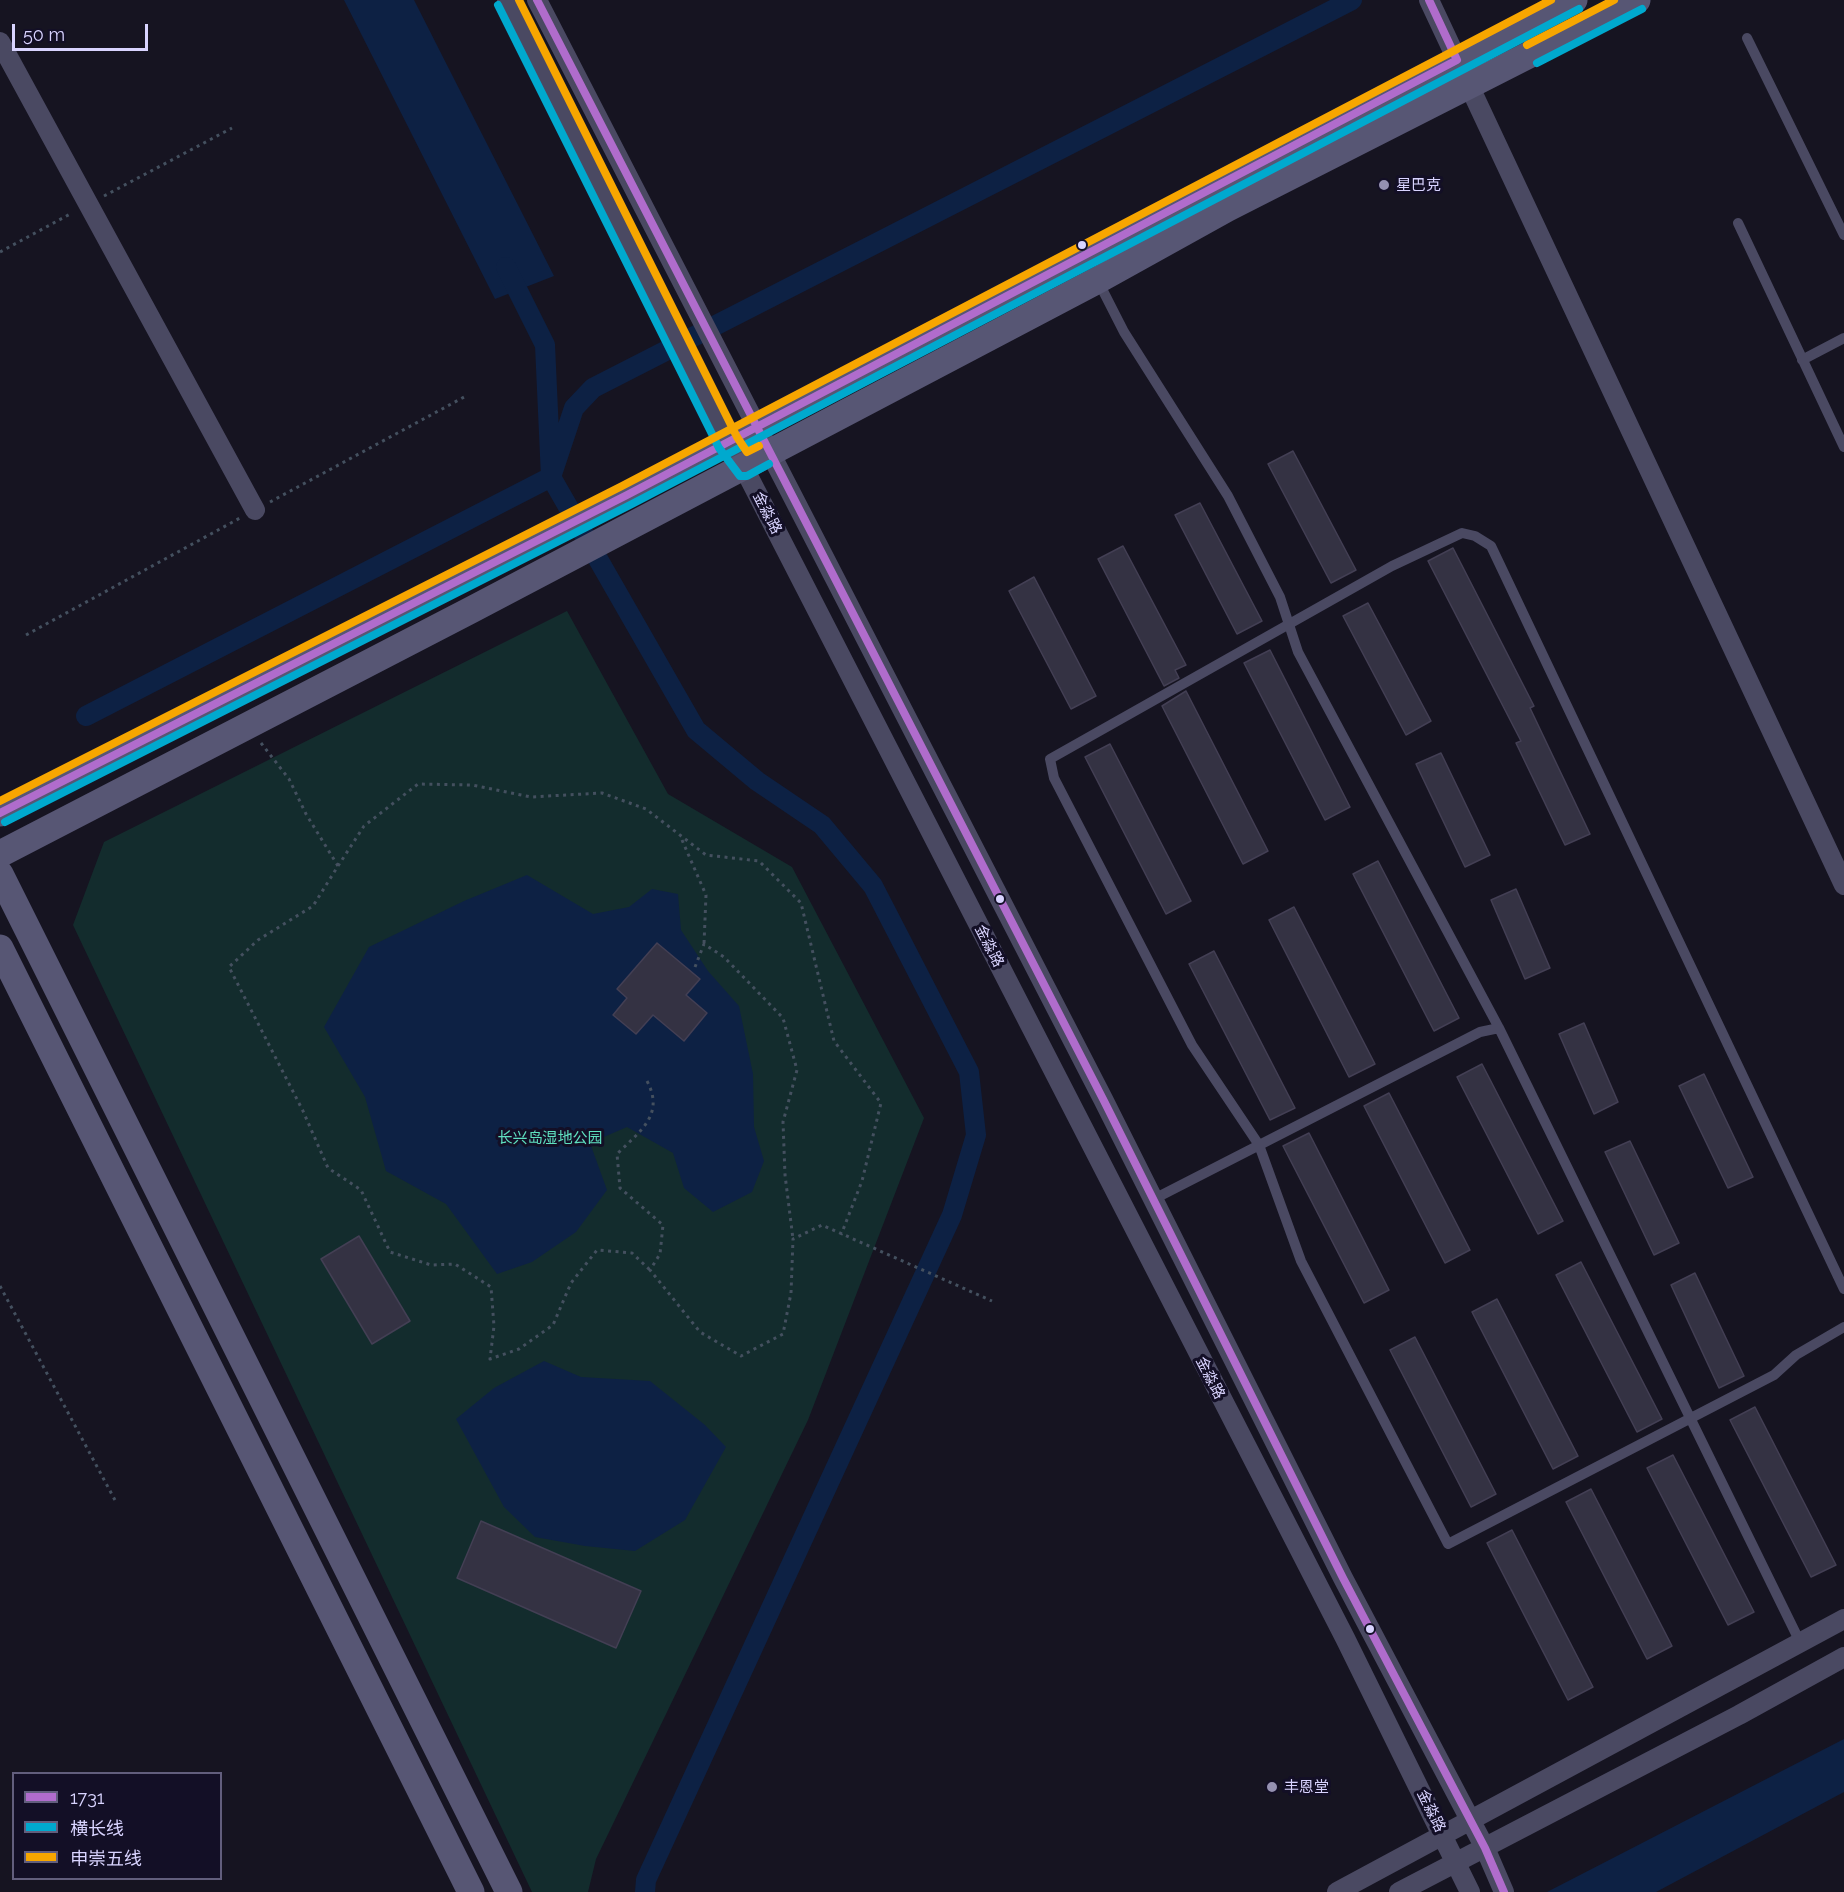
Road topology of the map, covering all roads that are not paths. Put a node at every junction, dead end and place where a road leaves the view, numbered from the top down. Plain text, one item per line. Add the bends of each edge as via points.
1 (507, 0) edge
2 (537, 0) edge
3 (1428, 0) edge
4 (1574, 0) edge
5 (1637, 0) edge
6 (1747, 38) dead end
7 (0, 42) edge
8 (1457, 60) junction
9 (1469, 87) junction
10 (1738, 223) dead end
11 (1844, 236) edge
12 (1098, 280) junction
13 (1844, 338) edge
14 (1802, 360) junction
15 (758, 427) junction
16 (728, 442) junction
17 (1844, 447) edge
18 (771, 451) junction
19 (743, 466) junction
20 (255, 510) dead end
21 (1288, 625) junction
22 (0, 813) edge
23 (0, 854) edge
24 (0, 874) edge
25 (1844, 885) edge
26 (0, 948) edge
27 (1498, 1029) junction
28 (1259, 1146) junction
29 (1152, 1200) junction
30 (1844, 1289) edge
31 (1844, 1327) edge
32 (1691, 1419) junction
33 (1844, 1619) edge
34 (1800, 1642) junction
35 (1844, 1657) edge
36 (1470, 1819) junction
37 (1443, 1835) junction
38 (1485, 1848) junction
39 (1456, 1864) junction
40 (471, 1892) edge
41 (508, 1892) edge
42 (1337, 1892) edge
43 (1399, 1892) edge
44 (1470, 1892) edge
45 (1504, 1892) edge

1 - 16 street, 金淼路
2 - 15 street, 金淼路
3 - 8 street
4 - 8 street
5 - 9 street
6 - 11 lane
7 - 20 street
8 - 9 street
8 - 15 street
9 - 12 street via 1228,208
9 - 25 street
10 - 14 lane
12 - 18 street
12 - 21 lane via 1124,332 1228,496 1280,597
13 - 14 lane
14 - 17 lane
15 - 16 street
15 - 18 street, 金淼路
16 - 19 street, 金淼路
16 - 22 street
18 - 19 street
18 - 29 street, 金淼路
19 - 23 street
19 - 37 street, 金淼路
21 - 27 lane via 1298,652
21 - 28 lane via 1050,759 1054,778 1192,1045
21 - 30 lane via 1462,533 1491,546
24 - 41 street
26 - 40 street
27 - 28 lane via 1480,1032
27 - 32 lane
28 - 29 lane
28 - 32 lane via 1301,1261 1448,1544
29 - 36 street, 金淼路
31 - 32 lane via 1796,1355 1774,1375
32 - 34 lane
33 - 34 street
34 - 36 street
35 - 38 street
36 - 37 street
36 - 38 street, 金淼路
37 - 39 street, 金淼路
37 - 42 street
38 - 39 street
38 - 45 street, 金淼路
39 - 43 street
39 - 44 street, 金淼路

